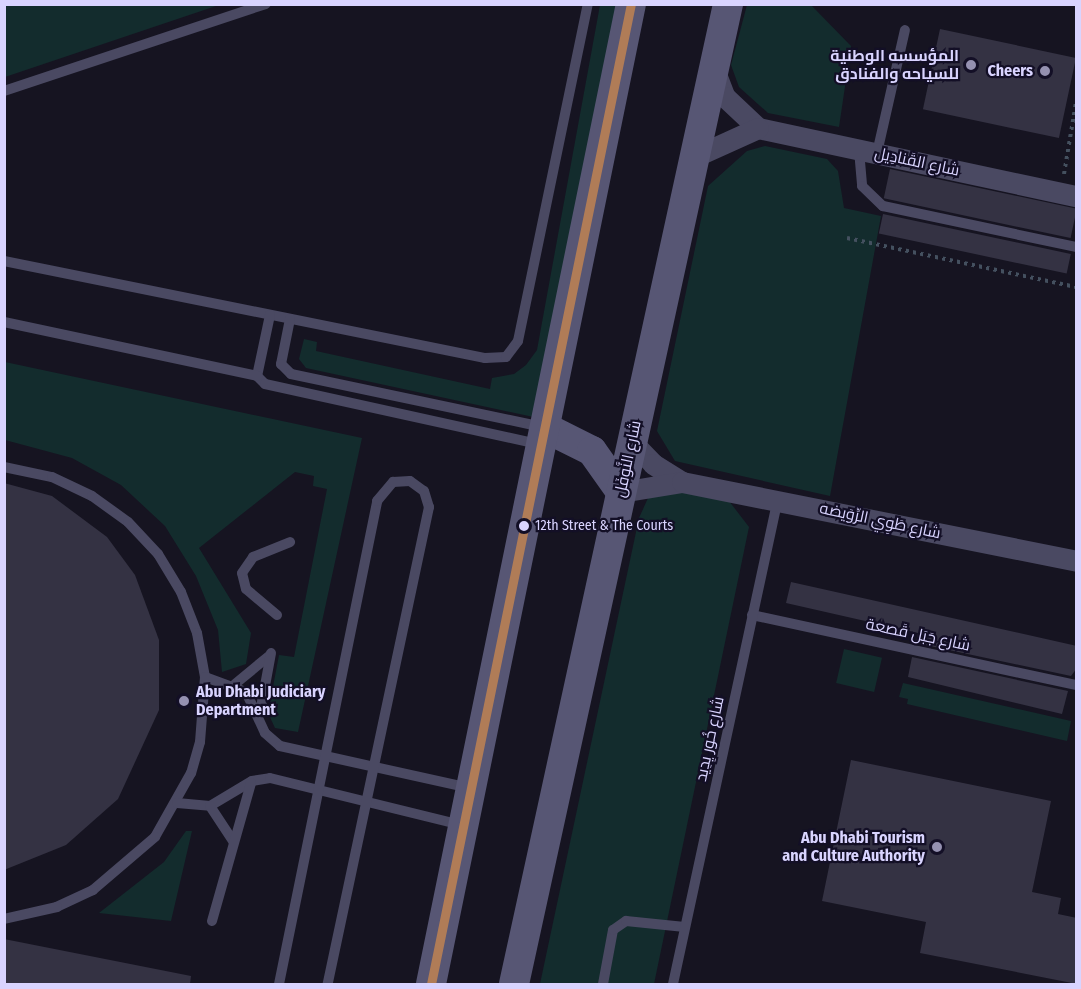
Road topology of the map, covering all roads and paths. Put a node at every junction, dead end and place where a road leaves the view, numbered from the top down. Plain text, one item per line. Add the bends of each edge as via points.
1 (266, 4) edge
2 (588, 4) edge
3 (631, 4) edge
4 (728, 4) edge
5 (905, 30) dead end
6 (714, 68) junction
7 (4, 91) edge
8 (1077, 102) edge
9 (758, 128) junction
10 (868, 152) junction
11 (694, 157) junction
12 (1072, 194) edge
13 (846, 238) dead end
14 (1077, 247) edge
15 (4, 261) edge
16 (1077, 286) edge
17 (270, 315) junction
18 (290, 319) junction
19 (4, 322) edge
20 (257, 376) junction
21 (406, 398) junction
22 (403, 414) junction
23 (546, 437) junction
24 (632, 442) junction
25 (4, 467) edge
26 (682, 482) junction
27 (621, 492) junction
28 (777, 500) junction
29 (290, 542) dead end
30 (1077, 561) edge
31 (277, 615) dead end
32 (752, 615) junction
33 (205, 677) junction
34 (235, 684) junction
35 (1077, 685) edge
36 (260, 716) junction
37 (324, 753) junction
38 (375, 766) junction
39 (252, 782) junction
40 (473, 789) junction
41 (316, 790) junction
42 (177, 802) junction
43 (367, 802) junction
44 (210, 806) junction
45 (465, 826) junction
46 (233, 841) junction
47 (4, 918) edge
48 (212, 921) dead end
49 (685, 927) junction
50 (279, 984) edge
51 (328, 984) edge
52 (431, 984) edge
53 (514, 984) edge
54 (603, 984) edge
55 (672, 984) edge

1 - 7 lane
2 - 18 lane via 518,341 506,357 485,358
3 - 23 street
4 - 6 street, شارع النَّوفَل
5 - 10 lane
6 - 9 street via 725,97
6 - 11 street, شارع النَّوفَل
8 - 12 path
9 - 10 street, شارع القَنادِيل
9 - 11 street
10 - 12 street, شارع القَنادِيل
10 - 14 lane via 862,186 883,206
11 - 24 street, شارع النَّوفَل
13 - 16 path
15 - 17 lane
17 - 18 lane
17 - 20 lane
18 - 21 lane via 281,364 286,372
19 - 20 lane
20 - 22 lane via 268,385
21 - 22 lane
21 - 23 lane
22 - 23 lane
23 - 27 street via 592,451
23 - 40 street
24 - 26 street, شارع طَوِي الرِّوَيضه
24 - 27 street, شارع النَّوفَل
25 - 33 lane via 52,477 92,496 128,522 158,554 181,592 197,633
26 - 27 street, شارع طَوِي الرِّوَيضه
26 - 28 street, شارع طَوِي الرِّوَيضه
27 - 53 street, شارع النَّوفَل
28 - 30 street, شارع طَوِي الرِّوَيضه
28 - 32 lane, شارع خُور يِدِيد
29 - 31 lane via 253,557 242,573 246,589
32 - 35 lane, شارع جَبَل قَصعة
32 - 49 lane, شارع خُور يِدِيد
33 - 34 lane
33 - 42 lane via 200,742
34 - 36 lane
34 - 36 lane via 271,653
36 - 37 lane via 271,741
37 - 38 lane
37 - 38 lane via 377,501 393,482 410,481 424,491 429,507
37 - 41 lane
38 - 40 lane
38 - 43 lane
39 - 41 lane via 270,778
39 - 44 lane
39 - 46 lane
40 - 45 street
41 - 43 lane
41 - 50 lane
42 - 44 lane
42 - 47 lane via 155,837 93,890 57,907
43 - 45 lane
43 - 51 lane
44 - 46 lane
45 - 52 street
46 - 48 lane
49 - 54 lane via 626,921 613,930
49 - 55 lane, شارع خُور يِدِيد

